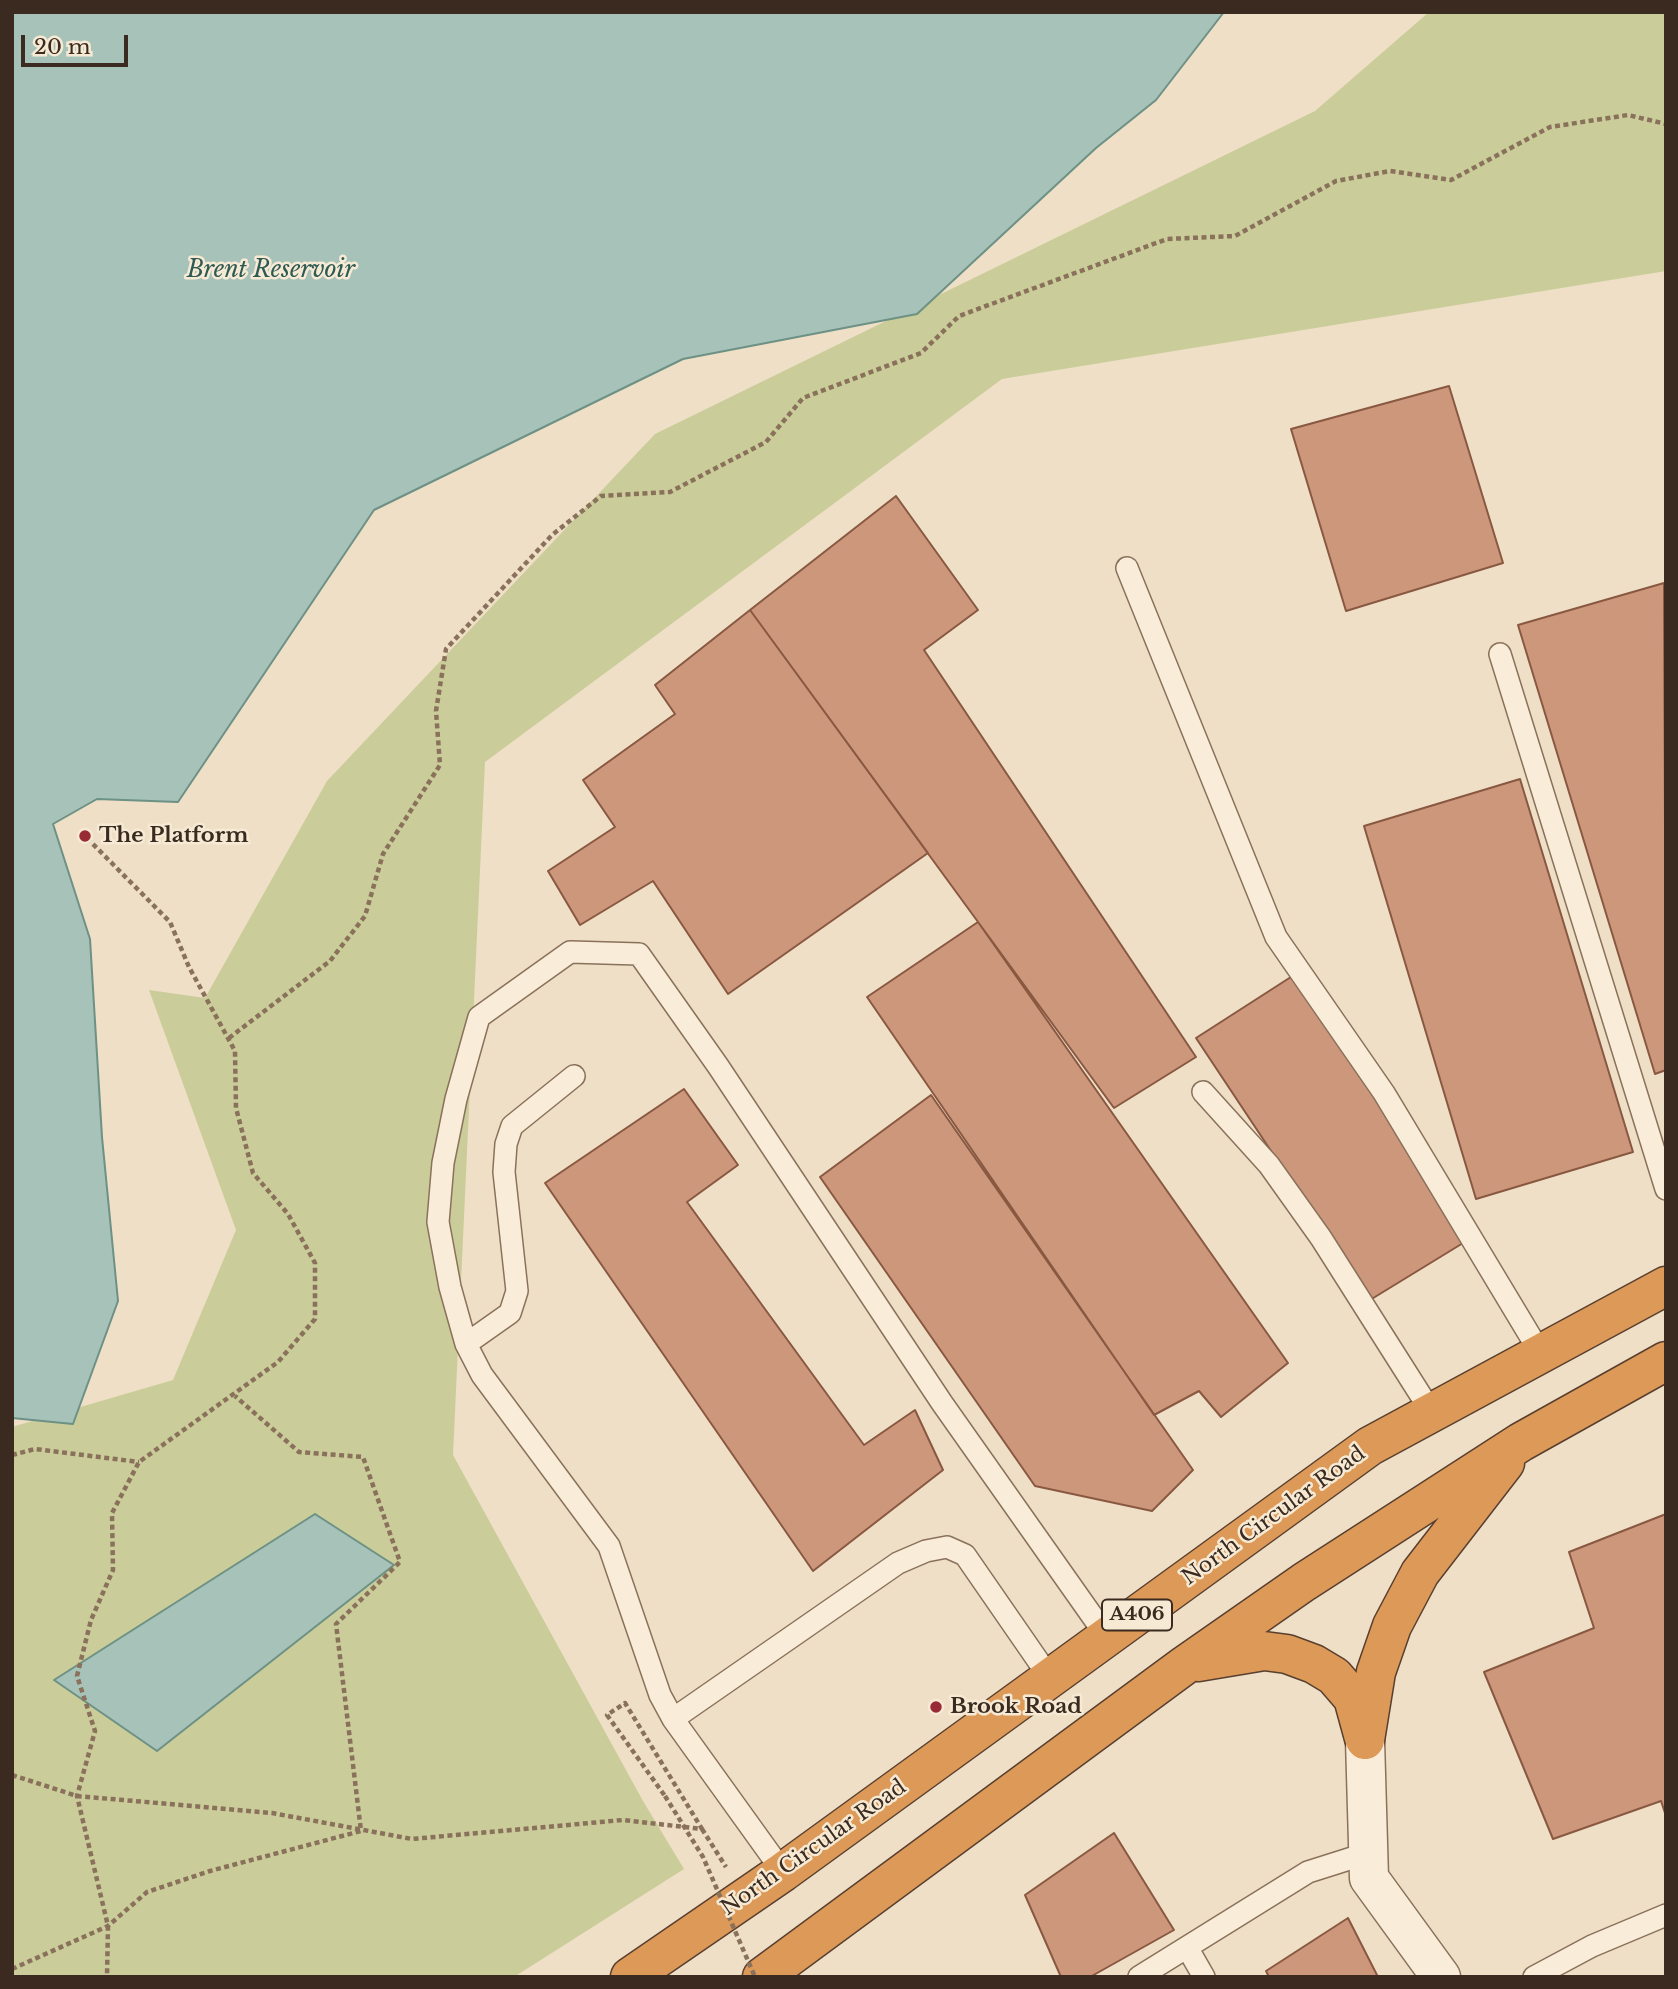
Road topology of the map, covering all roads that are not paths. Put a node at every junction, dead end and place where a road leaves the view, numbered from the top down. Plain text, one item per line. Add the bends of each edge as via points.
1 (1127, 568) dead end
2 (1500, 654) dead end
3 (574, 1076) dead end
4 (1203, 1093) dead end
5 (1666, 1189) edge
6 (1666, 1286) edge
7 (466, 1344) junction
8 (1541, 1354) junction
9 (1666, 1361) edge
10 (1432, 1413) junction
11 (1521, 1442) junction
12 (1107, 1637) junction
13 (1185, 1665) junction
14 (1050, 1678) junction
15 (673, 1719) junction
16 (1365, 1740) junction
17 (1368, 1853) junction
18 (783, 1872) junction
19 (1666, 1915) edge
20 (1188, 1949) junction
21 (630, 1977) edge
22 (762, 1977) edge
23 (1139, 1977) edge
24 (1204, 1977) edge
25 (1441, 1977) edge
26 (1534, 1977) edge

1 - 8 lane via 1276,937 1384,1093
2 - 5 lane
3 - 7 lane via 512,1126 504,1172 517,1291 510,1313
4 - 10 lane via 1269,1165
6 - 8 highway, North Circular Road / A406
7 - 12 lane via 438,1222 443,1163 479,1017 570,952 639,954 942,1403
7 - 15 lane via 482,1375 609,1546 660,1695
8 - 10 highway, North Circular Road / A406
9 - 11 highway
10 - 12 highway, North Circular Road / A406 via 1370,1446
11 - 13 highway
11 - 16 highway via 1420,1573 1392,1626 1376,1672
12 - 14 highway, North Circular Road / A406
13 - 16 highway via 1264,1651 1314,1664 1335,1676 1353,1698
13 - 22 highway
14 - 15 lane via 965,1555 947,1547 898,1563
14 - 18 highway, North Circular Road / A406
15 - 18 lane
16 - 17 street
17 - 20 lane via 1308,1872
17 - 25 street via 1369,1878
18 - 21 highway, North Circular Road / A406
19 - 26 lane
20 - 23 lane
20 - 24 lane

